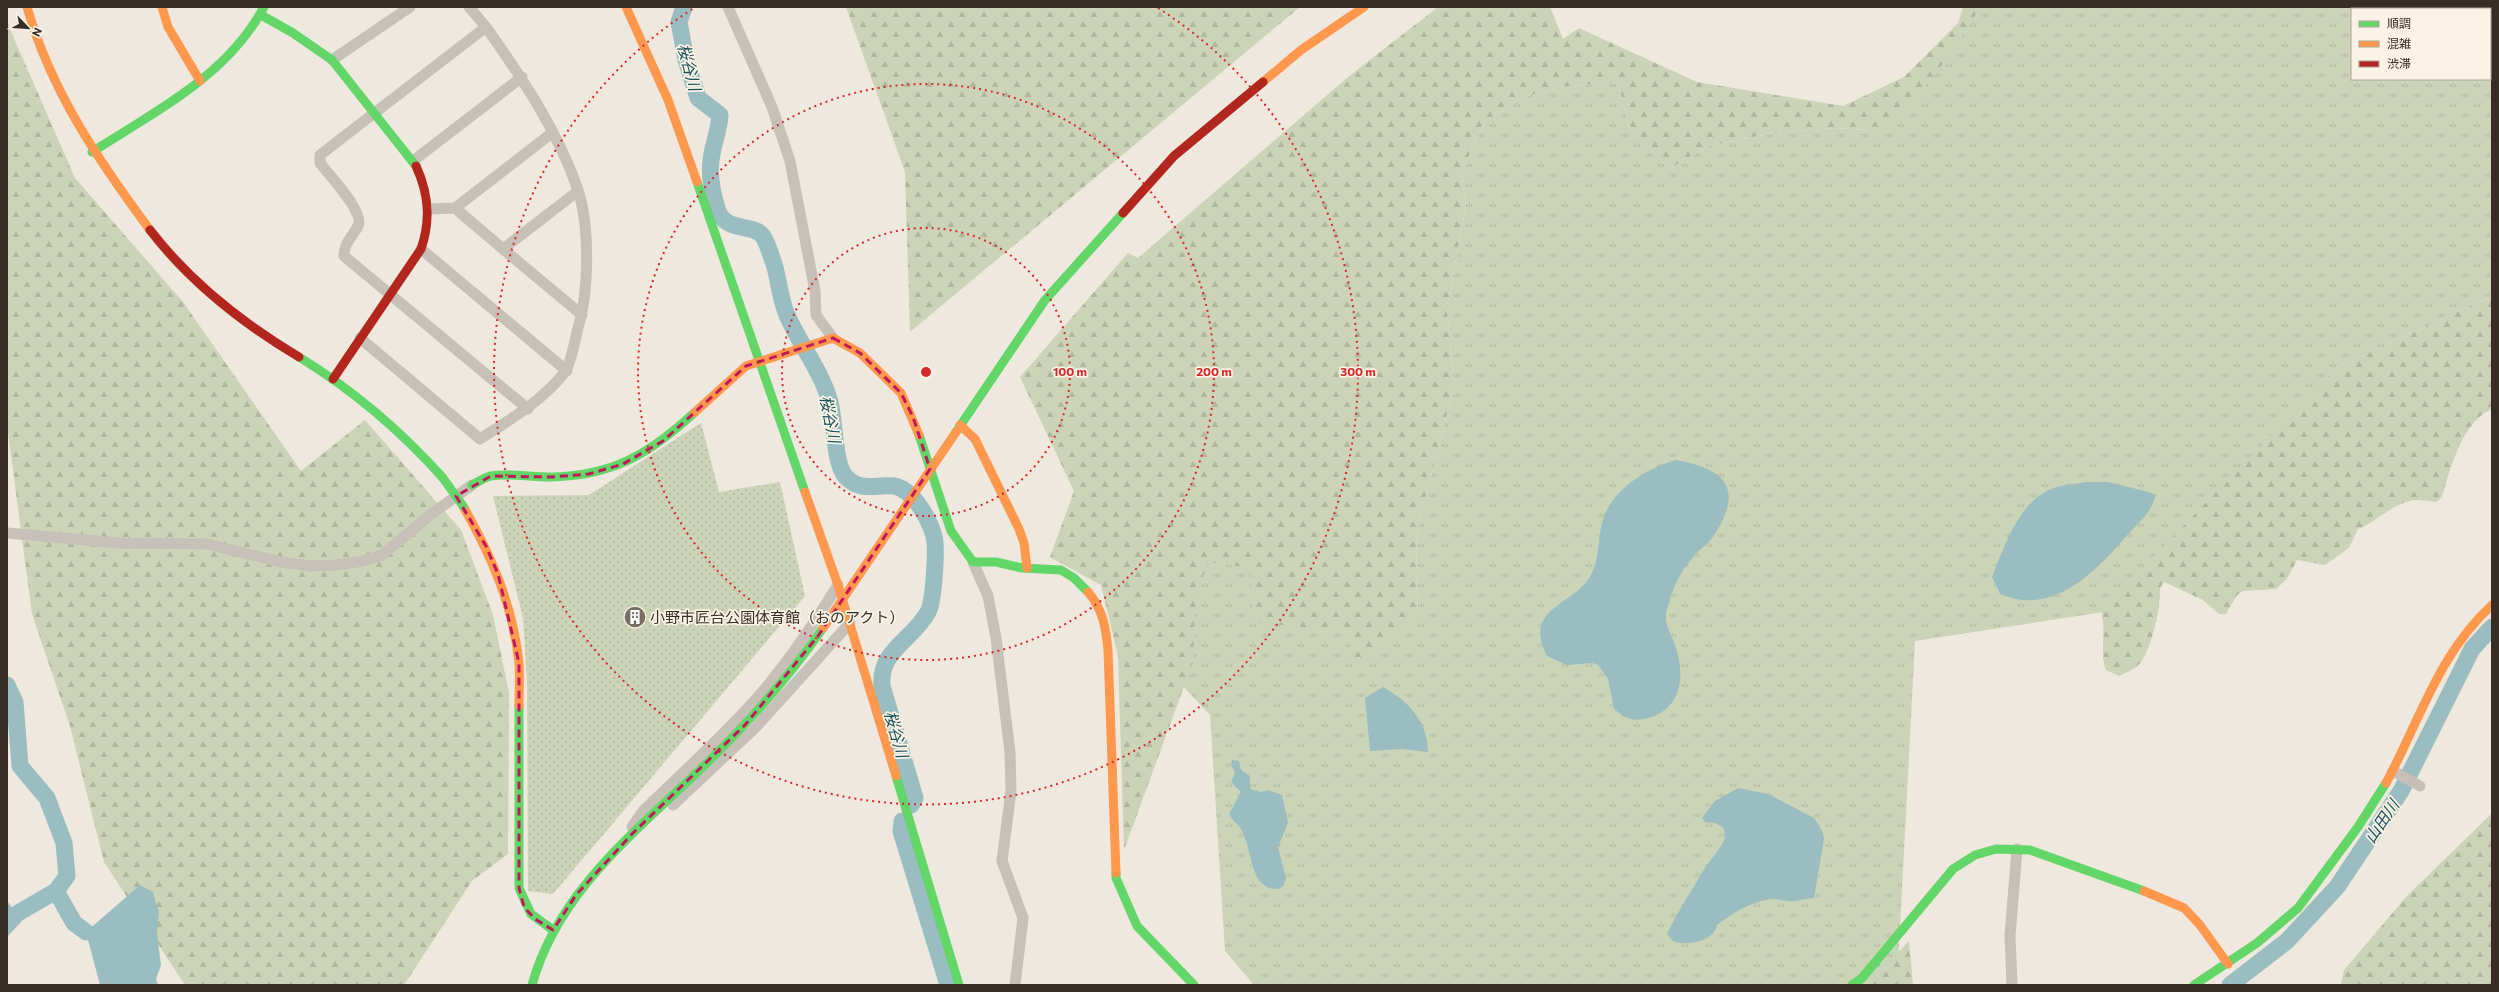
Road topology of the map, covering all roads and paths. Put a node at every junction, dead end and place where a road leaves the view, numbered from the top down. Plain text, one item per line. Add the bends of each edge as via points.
1 (27, 7) edge
2 (162, 7) edge
3 (410, 7) edge
4 (469, 7) edge
5 (626, 7) edge
6 (728, 7) edge
7 (1364, 7) edge
8 (262, 11) edge
9 (486, 27) junction
10 (332, 60) junction
11 (522, 78) junction
12 (200, 81) junction
13 (375, 114) junction
14 (552, 133) junction
15 (92, 152) junction
16 (413, 161) junction
17 (578, 191) junction
18 (455, 208) junction
19 (428, 210) junction
20 (421, 249) junction
21 (503, 249) junction
22 (391, 294) junction
23 (582, 315) junction
24 (360, 338) junction
25 (833, 338) junction
26 (759, 360) junction
27 (566, 370) junction
28 (332, 379) junction
29 (528, 409) junction
30 (958, 429) junction
31 (472, 485) joint
32 (7, 533) edge
33 (973, 562) junction
34 (1027, 568) junction
35 (838, 585) junction
36 (2492, 605) edge
37 (850, 623) junction
38 (2393, 771) junction
39 (2420, 786) dead end
40 (618, 849) junction
41 (2018, 850) junction
42 (553, 930) junction
43 (2228, 964) junction
44 (532, 985) edge
45 (959, 985) edge
46 (1015, 985) edge
47 (1194, 985) edge
48 (1852, 985) edge
49 (2012, 985) edge
50 (2194, 985) edge

1 - 15 street via 62,98
2 - 12 street via 168,27
3 - 10 street
4 - 9 street
5 - 26 street via 668,100
6 - 25 street via 772,107 790,161 815,291 816,315
7 - 30 street via 1301,50 1174,156 1045,300
8 - 10 street
8 - 12 street via 238,48
9 - 11 street
9 - 13 street
10 - 13 street
11 - 14 street
11 - 16 street
12 - 15 street
13 - 16 street
13 - 22 street via 320,155 320,163 359,213 359,225 344,246 344,256
14 - 17 street
14 - 18 street
15 - 28 street via 163,247 187,272 253,328
16 - 19 street via 424,184
17 - 21 street
17 - 23 street via 587,250
18 - 19 street
18 - 21 street
19 - 20 street via 427,232
20 - 22 street
20 - 27 street
21 - 23 street
22 - 24 street
22 - 29 street
23 - 27 street
24 - 28 street
24 - 29 street via 480,439
25 - 26 street
25 - 33 street via 860,353 901,393 913,417 951,531
26 - 31 street via 746,366 663,441 623,464 589,474 551,478 491,476
26 - 35 street
27 - 29 street
28 - 42 street, bridge via 415,447 444,478 486,546 498,574 508,606 519,663 519,888 524,907 535,919
30 - 34 street via 975,440 1019,529 1024,543
30 - 40 street, bridge via 823,628 777,690 745,725
31 - 32 street via 430,515 382,555 336,565 311,566 281,562 207,544 119,543
33 - 34 street via 996,562
33 - 46 street via 988,596 996,638 1010,752 1011,791 1002,861 1023,918
34 - 47 street via 1061,570 1074,578 1095,600 1105,623 1116,878 1137,926
35 - 37 street
35 - 40 street via 792,655 763,691 734,723 642,811
36 - 38 street via 2467,630 2451,654
37 - 40 street via 737,747 655,822
37 - 45 street
38 - 39 street
38 - 43 street via 2344,846 2297,908
40 - 42 street via 576,895
41 - 43 street via 2030,850 2112,878 2184,908 2200,925
41 - 48 street via 1996,849 1976,855 1953,869 1862,978
41 - 49 street via 2010,936
42 - 44 street via 538,963
43 - 50 street

